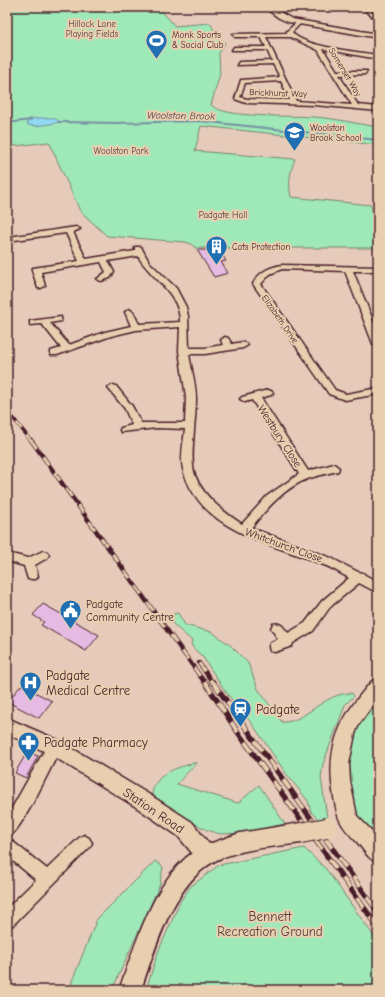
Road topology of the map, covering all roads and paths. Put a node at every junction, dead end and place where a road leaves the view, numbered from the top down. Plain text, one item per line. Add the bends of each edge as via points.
1 (267, 7) edge
2 (319, 7) edge
3 (329, 7) edge
4 (363, 7) edge
5 (273, 12) junction
6 (374, 15) dead end
7 (300, 22) junction
8 (235, 35) dead end
9 (263, 35) junction
10 (290, 35) junction
11 (378, 36) edge
12 (269, 48) junction
13 (319, 48) junction
14 (234, 49) dead end
15 (378, 57) edge
16 (275, 62) junction
17 (239, 64) dead end
18 (367, 72) dead end
19 (335, 73) junction
20 (283, 79) junction
21 (294, 103) junction
22 (356, 107) junction
23 (378, 109) edge
24 (15, 239) dead end
25 (103, 259) junction
26 (84, 263) junction
27 (378, 269) edge
28 (348, 270) junction
29 (101, 278) dead end
30 (41, 286) dead end
31 (129, 312) dead end
32 (58, 319) dead end
33 (44, 321) junction
34 (33, 323) dead end
35 (184, 324) junction
36 (136, 326) junction
37 (378, 344) edge
38 (243, 345) dead end
39 (67, 348) junction
40 (184, 351) junction
41 (54, 353) dead end
42 (113, 388) dead end
43 (378, 391) edge
44 (268, 393) dead end
45 (190, 426) junction
46 (138, 427) junction
47 (125, 430) dead end
48 (334, 468) dead end
49 (306, 475) junction
50 (243, 530) junction
51 (43, 556) dead end
52 (7, 557) edge
53 (30, 563) junction
54 (32, 576) dead end
55 (359, 576) junction
56 (378, 588) edge
57 (277, 628) dead end
58 (287, 642) junction
59 (275, 647) dead end
60 (378, 686) edge
61 (7, 726) edge
62 (54, 747) junction
63 (349, 821) junction
64 (7, 830) edge
65 (84, 842) dead end
66 (7, 846) edge
67 (378, 853) edge
68 (205, 855) junction
69 (47, 879) junction
70 (7, 919) edge
71 (130, 990) edge

1 - 5 street
2 - 3 street
2 - 5 street
4 - 6 street
5 - 7 street via 284,19
7 - 10 street via 292,27
7 - 11 street
8 - 9 street
9 - 10 street
9 - 12 street
10 - 13 street, Somerset Way
12 - 14 street
12 - 16 street
13 - 15 street via 334,48
13 - 19 street, Somerset Way
16 - 17 street
16 - 20 street
18 - 19 street
19 - 22 street, Somerset Way
20 - 21 street
20 - 21 street, Brickhurst Way via 243,81 237,98 243,101
21 - 22 street, Brickhurst Way
22 - 23 street, Brickhurst Way
24 - 26 street via 72,230
25 - 26 street
25 - 29 street via 110,272
25 - 35 street, Whitchurch Close via 139,251 146,263 177,297 182,307
26 - 30 street via 35,268
27 - 28 street, Elizabeth Drive
28 - 37 street
28 - 43 street, Elizabeth Drive via 282,267 272,269 260,278 257,284 330,390 338,396 348,397
31 - 36 street
32 - 33 street
33 - 34 street
33 - 39 street
35 - 36 street
35 - 40 street, Whitchurch Close
36 - 39 street
38 - 40 street via 227,344 205,351
39 - 41 street
40 - 45 street, Whitchurch Close via 191,397
42 - 46 street via 129,408
44 - 49 street, Westbury Close via 250,398 268,416 283,444
45 - 46 street via 157,424
45 - 50 street, Whitchurch Close via 188,467 193,482 210,506 231,524
46 - 47 street
48 - 49 street, Westbury Close
49 - 50 street, Westbury Close via 274,495
50 - 55 street, Whitchurch Close via 315,556
51 - 53 street
52 - 53 street
53 - 54 street
55 - 56 street, Whitchurch Close
55 - 58 street via 326,604 309,627
57 - 58 street
58 - 59 street
60 - 63 street via 349,724 339,758 339,776
61 - 62 street, Station Road
62 - 64 street
62 - 68 street, Station Road via 174,821 190,835
63 - 67 street
63 - 68 street, bridge via 327,828 236,844
65 - 69 street
66 - 69 street
68 - 71 street via 188,867 168,897
69 - 70 street

